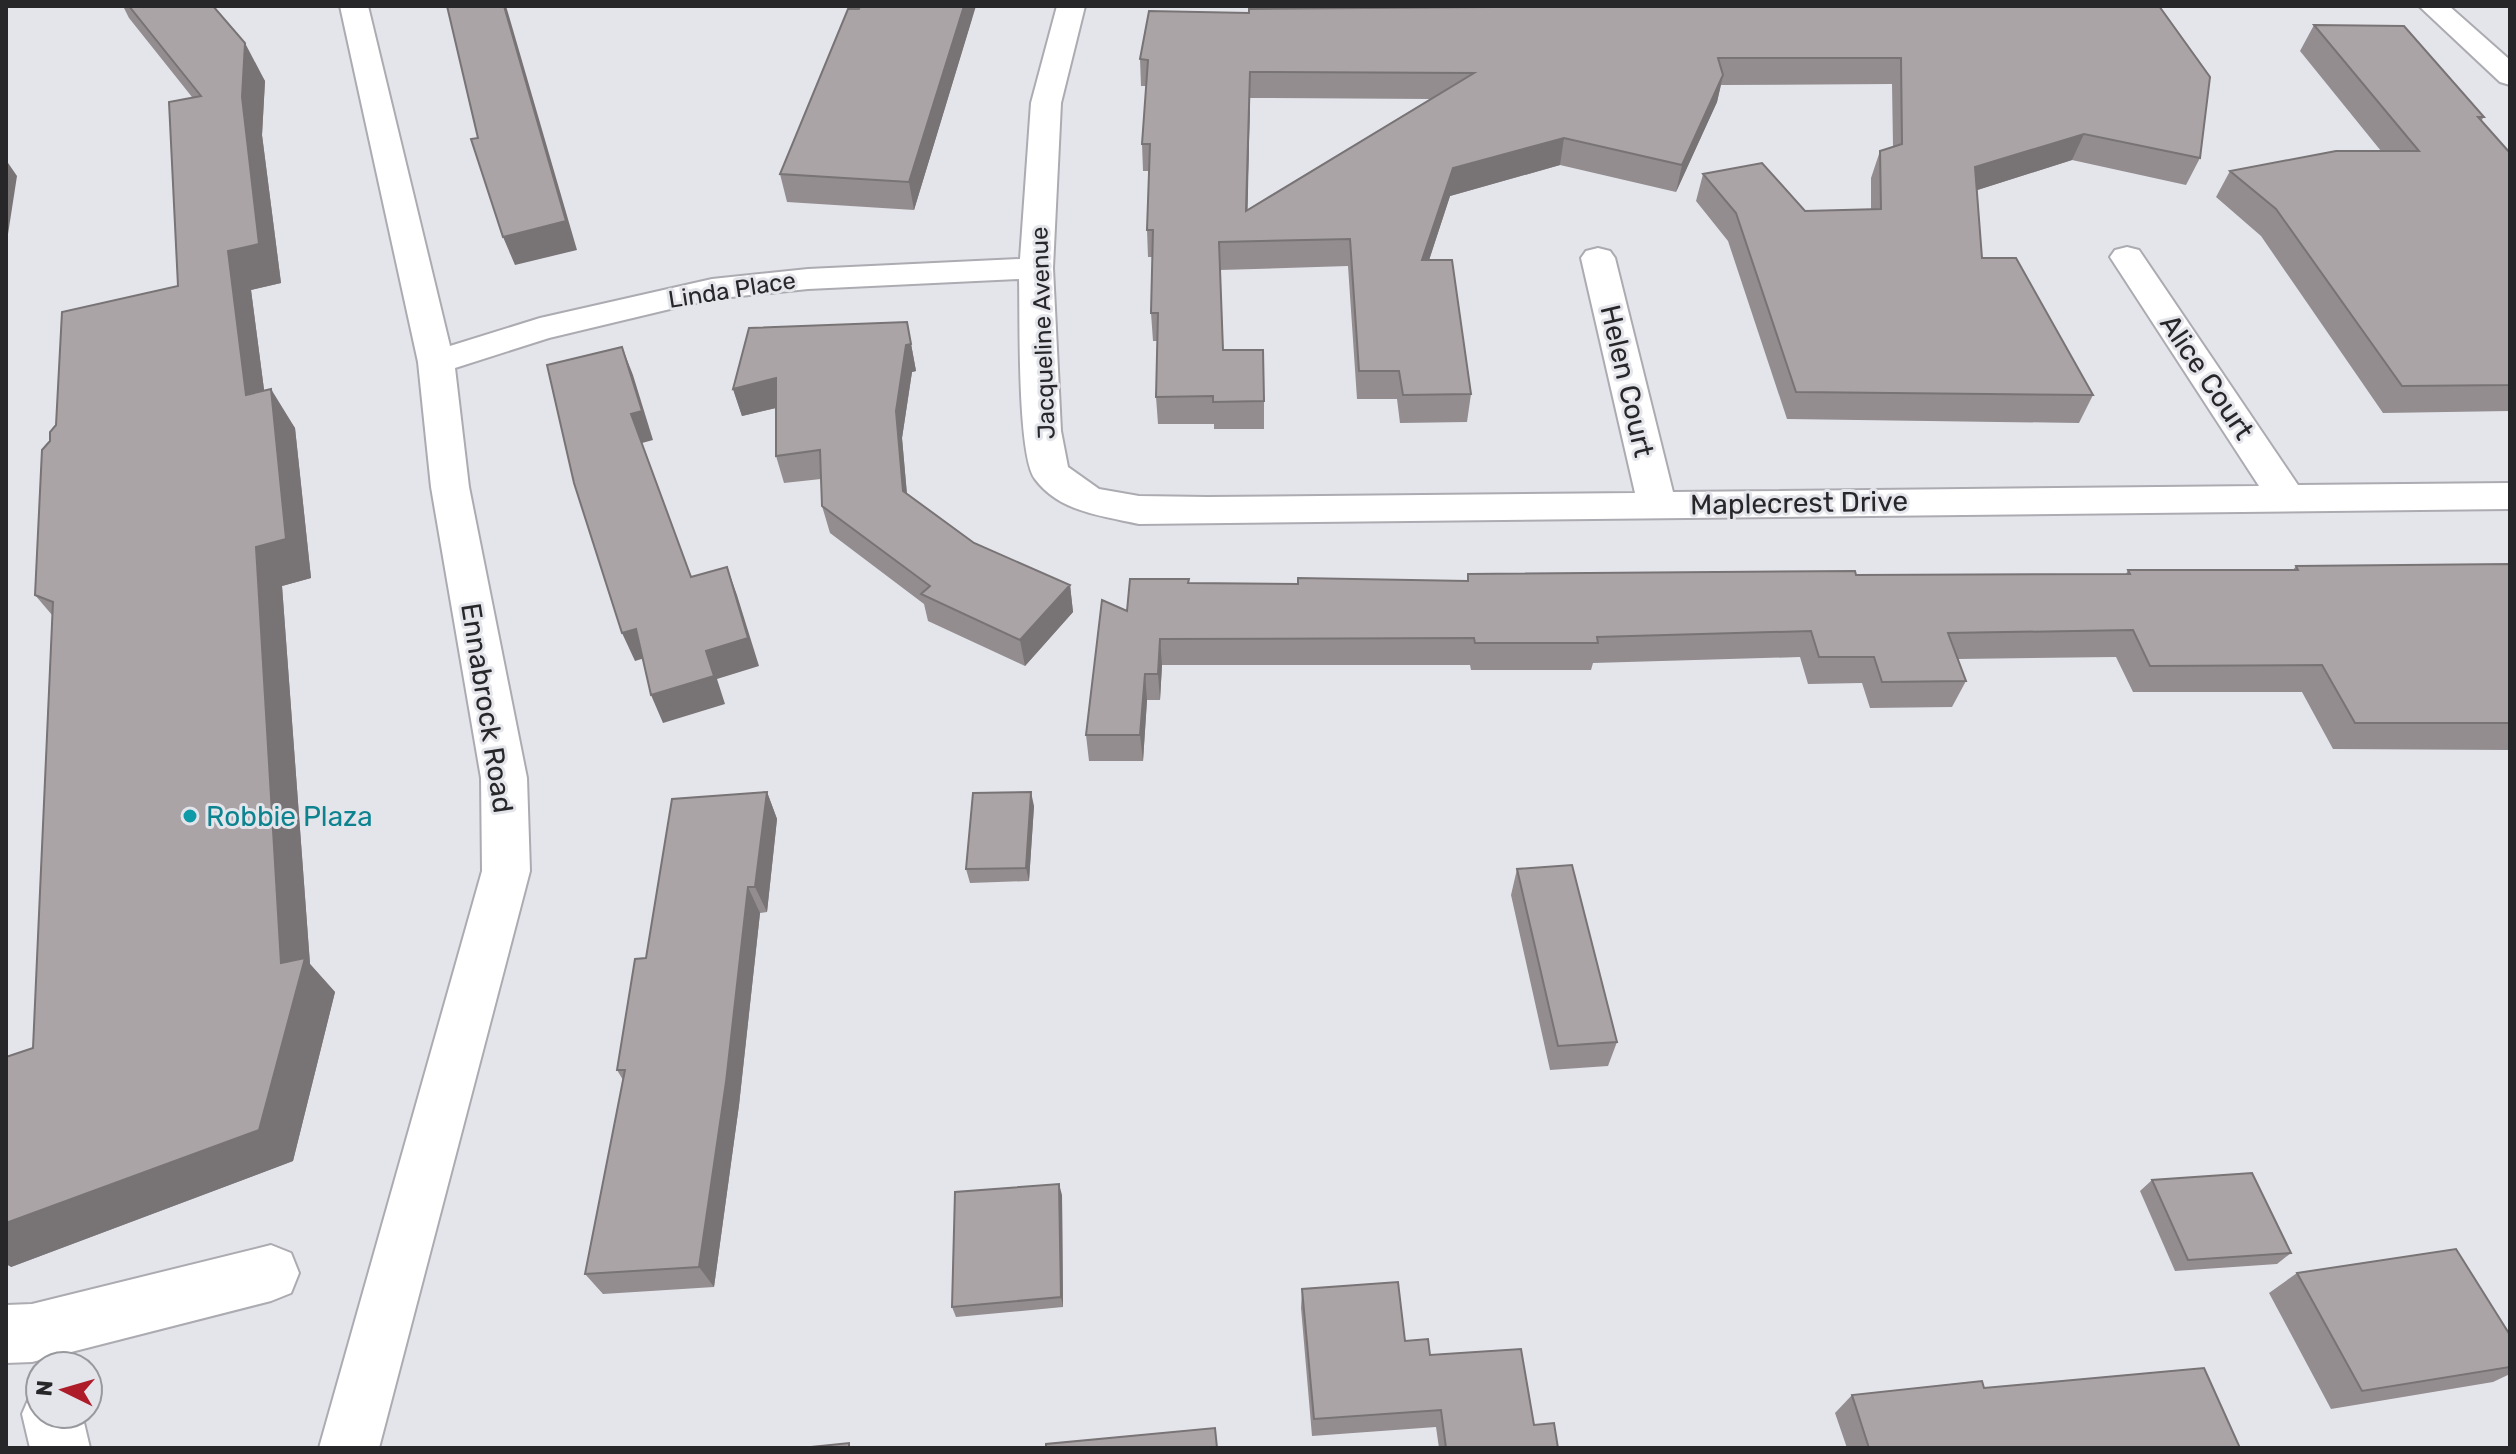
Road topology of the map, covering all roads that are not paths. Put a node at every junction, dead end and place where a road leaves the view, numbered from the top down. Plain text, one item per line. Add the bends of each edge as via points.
1 (354, 6) edge
2 (1071, 6) edge
3 (2433, 6) edge
4 (2510, 76) edge
5 (2127, 257) dead end
6 (1598, 258) dead end
7 (1036, 268) junction
8 (436, 362) junction
9 (2510, 496) edge
10 (2287, 498) junction
11 (1088, 500) joint
12 (1657, 505) junction
13 (271, 1273) dead end
14 (26, 1345) edge
15 (349, 1448) edge

1 - 8 street, Ennabrock Road
2 - 7 street, Jacqueline Avenue via 1046,103
3 - 4 street
5 - 10 street, Alice Court
6 - 12 street, Helen Court
7 - 8 street, Linda Place via 712,289 540,329
7 - 11 street, Jacqueline Avenue via 1042,431 1050,473
8 - 15 street, Ennabrock Road via 450,487 504,778 506,871
9 - 10 street, Maplecrest Drive
10 - 12 street, Maplecrest Drive
11 - 12 street, Maplecrest Drive via 1139,510 1207,511
13 - 14 street

